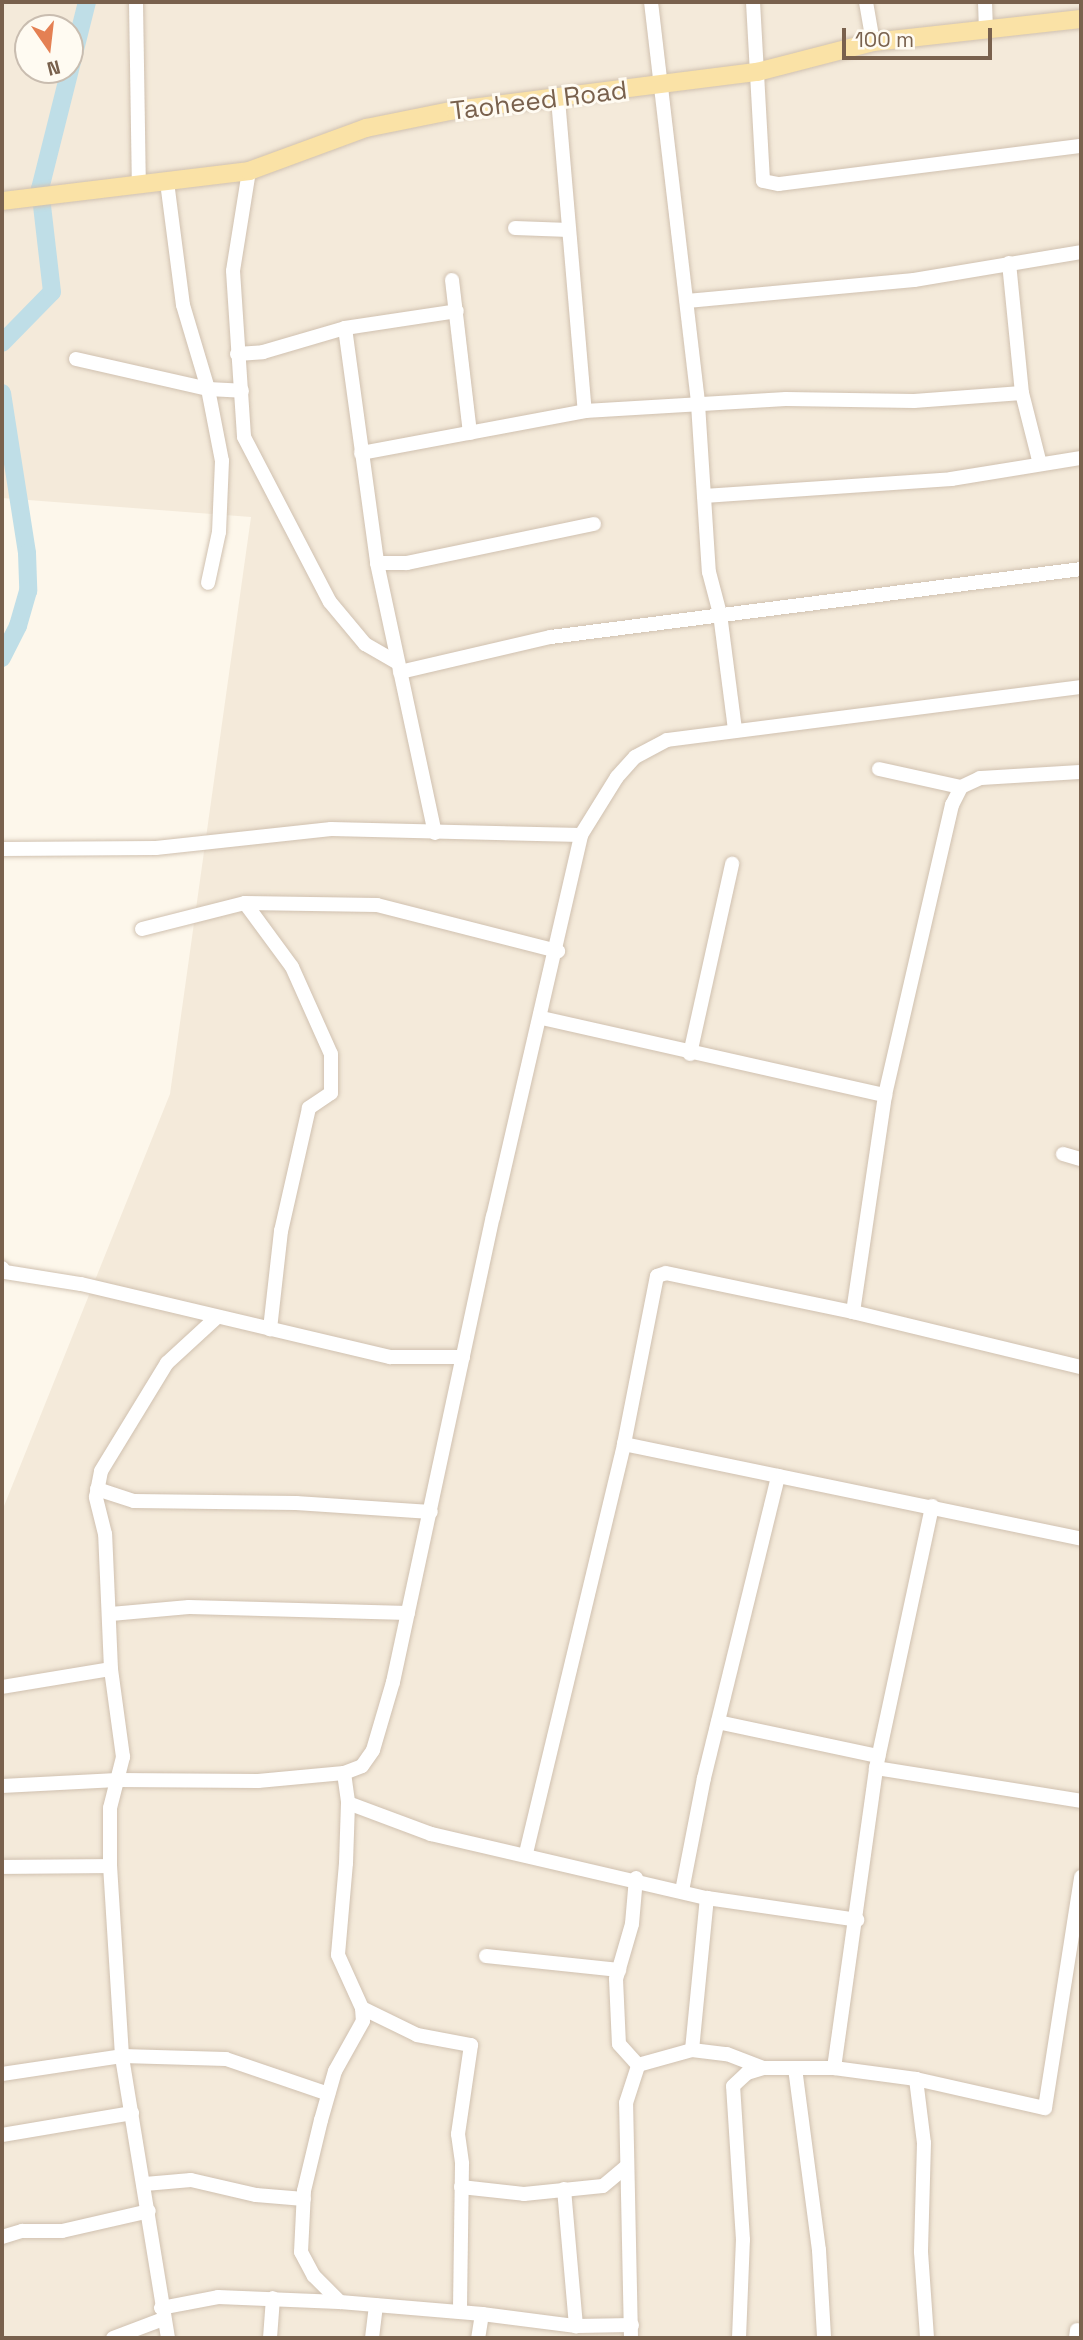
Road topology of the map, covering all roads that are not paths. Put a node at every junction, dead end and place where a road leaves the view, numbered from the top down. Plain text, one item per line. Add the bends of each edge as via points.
1 (136, 2) edge
2 (651, 2) edge
3 (754, 2) edge
4 (866, 2) edge
5 (985, 2) edge
6 (1081, 19) edge
7 (986, 29) junction
8 (873, 42) junction
9 (757, 72) junction
10 (657, 86) junction
11 (558, 99) junction
12 (1081, 146) edge
13 (249, 172) junction
14 (167, 182) junction
15 (139, 185) junction
16 (2, 201) edge
17 (515, 228) dead end
18 (569, 230) junction
19 (1081, 252) edge
20 (1009, 263) junction
21 (452, 280) dead end
22 (687, 301) junction
23 (457, 311) junction
24 (345, 328) junction
25 (237, 354) junction
26 (76, 359) dead end
27 (208, 389) junction
28 (242, 391) junction
29 (1022, 393) junction
30 (698, 404) junction
31 (585, 411) junction
32 (470, 433) junction
33 (361, 453) junction
34 (1081, 458) edge
35 (1040, 464) junction
36 (704, 496) junction
37 (594, 524) dead end
38 (377, 563) junction
39 (1081, 569) edge
40 (208, 583) dead end
41 (720, 614) junction
42 (399, 667) junction
43 (1081, 687) edge
44 (735, 730) junction
45 (879, 769) dead end
46 (1081, 772) edge
47 (961, 786) junction
48 (435, 833) junction
49 (582, 835) junction
50 (2, 849) edge
51 (733, 864) dead end
52 (246, 903) junction
53 (142, 929) dead end
54 (558, 951) junction
55 (542, 1018) junction
56 (690, 1054) junction
57 (885, 1095) junction
58 (1063, 1154) dead end
59 (1081, 1159) edge
60 (2, 1268) edge
61 (853, 1312) junction
62 (217, 1317) junction
63 (270, 1329) junction
64 (463, 1357) junction
65 (1081, 1367) edge
66 (624, 1444) junction
67 (778, 1476) junction
68 (97, 1489) junction
69 (932, 1506) junction
70 (431, 1512) junction
71 (1081, 1539) edge
72 (408, 1613) junction
73 (111, 1614) junction
74 (111, 1669) junction
75 (2, 1687) edge
76 (718, 1721) junction
77 (877, 1762) junction
78 (344, 1773) junction
79 (117, 1780) junction
80 (2, 1786) edge
81 (1081, 1801) edge
82 (348, 1803) junction
83 (526, 1853) junction
84 (110, 1866) junction
85 (2, 1867) edge
86 (1081, 1877) edge
87 (636, 1878) junction
88 (682, 1891) junction
89 (707, 1898) junction
90 (858, 1920) junction
91 (486, 1956) dead end
92 (619, 1970) junction
93 (362, 2008) junction
94 (692, 2050) junction
95 (122, 2056) junction
96 (638, 2065) junction
97 (834, 2067) junction
98 (764, 2068) junction
99 (795, 2068) junction
100 (2, 2074) edge
101 (916, 2079) junction
102 (328, 2094) junction
103 (132, 2113) junction
104 (2, 2135) edge
105 (627, 2166) junction
106 (145, 2184) junction
107 (461, 2187) junction
108 (564, 2189) junction
109 (304, 2199) junction
110 (149, 2211) junction
111 (2, 2237) edge
112 (273, 2298) junction
113 (340, 2302) junction
114 (376, 2305) junction
115 (460, 2310) junction
116 (162, 2314) junction
117 (482, 2314) junction
118 (576, 2326) junction
119 (632, 2332) edge
120 (113, 2338) edge
121 (168, 2338) edge
122 (270, 2338) edge
123 (372, 2338) edge
124 (478, 2338) edge
125 (739, 2338) edge
126 (824, 2338) edge
127 (927, 2338) edge

1 - 15 street
2 - 10 street
3 - 9 street
4 - 8 street
5 - 7 street
6 - 7 main road, Taoheed Road
7 - 8 main road, Taoheed Road
8 - 9 main road, Taoheed Road
9 - 10 main road, Taoheed Road
9 - 12 street via 763,181 779,184
10 - 11 main road, Taoheed Road
10 - 22 street
11 - 13 main road, Taoheed Road via 455,110 366,128
11 - 18 street
13 - 14 main road, Taoheed Road
13 - 25 street via 248,201 233,271
14 - 15 main road, Taoheed Road
14 - 27 street via 183,305
15 - 16 main road, Taoheed Road
17 - 18 street
18 - 31 street
19 - 20 street
20 - 22 street via 914,280
20 - 29 street
21 - 23 street
22 - 30 street
23 - 24 street
23 - 32 street
24 - 25 street via 263,352
24 - 33 street
25 - 28 street
26 - 27 street
27 - 28 street
27 - 40 street via 222,461 219,532
28 - 42 street via 246,444 330,602 365,644
29 - 30 street via 914,401 786,399
29 - 35 street
30 - 31 street
30 - 36 street
31 - 32 street
32 - 33 street
33 - 38 street
34 - 35 street
35 - 36 street via 951,479
36 - 41 street via 709,572
37 - 38 street via 407,563
38 - 42 street
39 - 41 street
41 - 42 street via 551,637
41 - 44 street
42 - 48 street
43 - 44 street
44 - 49 street via 667,740 635,757 617,777
45 - 47 street
46 - 47 street via 980,778
47 - 57 street via 952,805
48 - 49 street
48 - 50 street via 331,829 156,848
49 - 54 street
51 - 56 street
52 - 53 street
52 - 54 street via 377,905
52 - 63 street via 292,967 331,1054 331,1093 309,1108 281,1231
54 - 55 street
55 - 56 street
55 - 64 street
56 - 57 street
57 - 61 street
58 - 59 street
60 - 62 street
61 - 65 street
61 - 66 street via 666,1273 657,1276
62 - 63 street
62 - 68 street via 167,1363 101,1471
63 - 64 street via 390,1357
64 - 70 street
66 - 67 street
66 - 83 street
67 - 69 street
67 - 76 street
68 - 70 street via 134,1501 296,1503
68 - 73 street
69 - 71 street
69 - 77 street
70 - 72 street
72 - 73 street via 189,1607
72 - 78 street via 373,1750 362,1766
73 - 74 street
74 - 75 street
74 - 79 street via 122,1758
76 - 77 street
76 - 88 street
77 - 81 street
77 - 90 street
78 - 79 street via 258,1781
78 - 82 street
79 - 80 street
79 - 84 street via 110,1808
82 - 83 street via 431,1834
82 - 93 street via 338,1955
83 - 87 street
84 - 85 street
84 - 95 street
86 - 101 street via 1045,2108
87 - 88 street
87 - 92 street via 632,1924
88 - 89 street
89 - 90 street
89 - 94 street
90 - 97 street
91 - 92 street
92 - 96 street via 619,2044
93 - 102 street via 358,2034 335,2071
93 - 107 street via 417,2035 471,2045 458,2134
94 - 96 street
94 - 98 street via 727,2054
95 - 100 street
95 - 102 street via 226,2059
95 - 103 street
96 - 105 street via 626,2103
97 - 99 street
97 - 101 street
98 - 99 street
98 - 125 street via 747,2073 733,2086 743,2240
99 - 126 street
101 - 127 street via 924,2143 921,2252
102 - 109 street
103 - 104 street
103 - 106 street
105 - 108 street via 603,2186
105 - 119 street
106 - 109 street via 191,2180 256,2195
106 - 110 street
107 - 108 street via 524,2193
107 - 115 street
108 - 118 street
109 - 113 street via 301,2252 314,2276
110 - 111 street via 61,2231 22,2231
110 - 116 street
112 - 113 street
112 - 116 street via 218,2297
112 - 122 street
113 - 114 street
114 - 115 street
114 - 123 street
115 - 117 street
116 - 120 street
116 - 121 street
117 - 118 street
117 - 124 street
118 - 119 street

